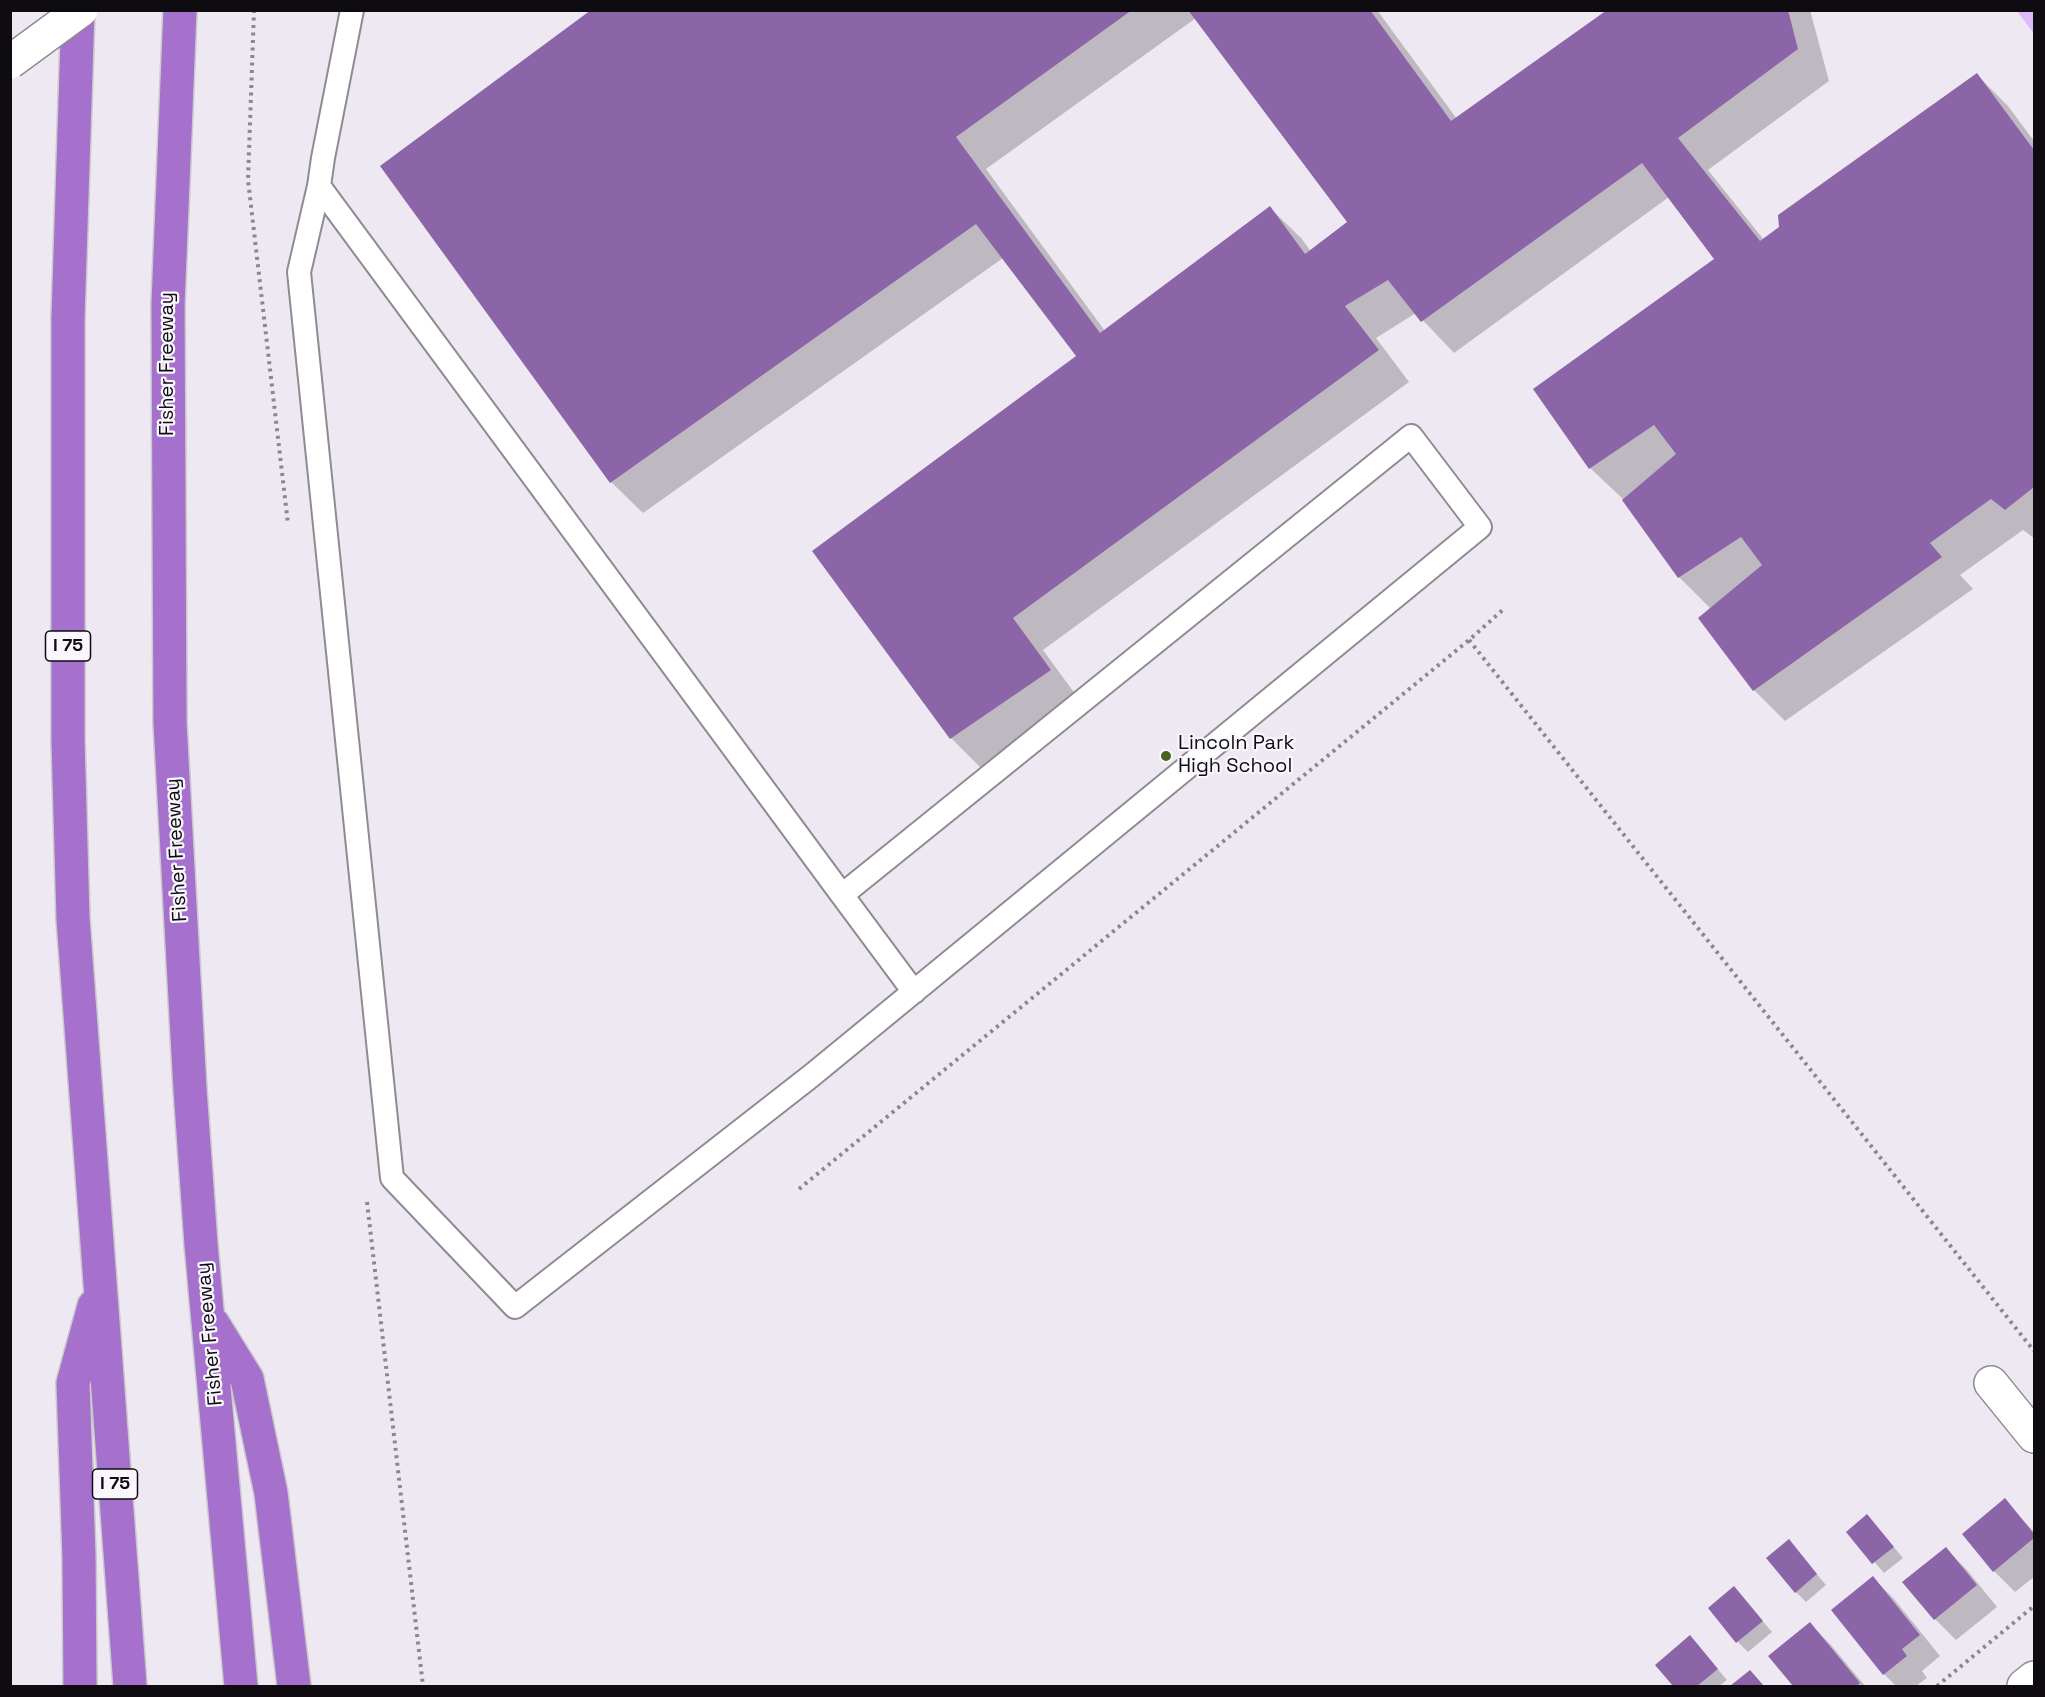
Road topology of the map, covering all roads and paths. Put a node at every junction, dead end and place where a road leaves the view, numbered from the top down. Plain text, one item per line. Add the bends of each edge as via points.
1 (80, 10) edge
2 (180, 10) edge
3 (352, 10) edge
4 (10, 62) edge
5 (319, 186) junction
6 (1505, 608) dead end
7 (1469, 640) junction
8 (842, 895) junction
9 (914, 992) junction
10 (799, 1189) dead end
11 (100, 1281) junction
12 (210, 1318) junction
13 (2034, 1351) edge
14 (1992, 1383) dead end
15 (2034, 1436) edge
16 (2034, 1606) edge
17 (2034, 1678) edge
18 (80, 1686) edge
19 (130, 1686) edge
20 (241, 1686) edge
21 (294, 1686) edge
22 (1937, 1686) edge
23 (2024, 1686) edge

1 - 4 street, bridge
1 - 11 highway, I 75 via 68,318 68,740 73,919
2 - 12 highway, Fisher Freeway via 168,304 170,723 190,1089
3 - 5 lane
5 - 8 lane
5 - 9 lane via 299,272 392,1178 515,1307
6 - 7 path
7 - 10 path
7 - 13 path
8 - 9 lane
8 - 9 lane via 1411,435 1480,527
11 - 18 highway via 73,1383
11 - 19 highway, I 75
12 - 20 highway, Fisher Freeway
12 - 21 highway via 247,1378 270,1493
14 - 15 street
16 - 22 path
17 - 23 street

